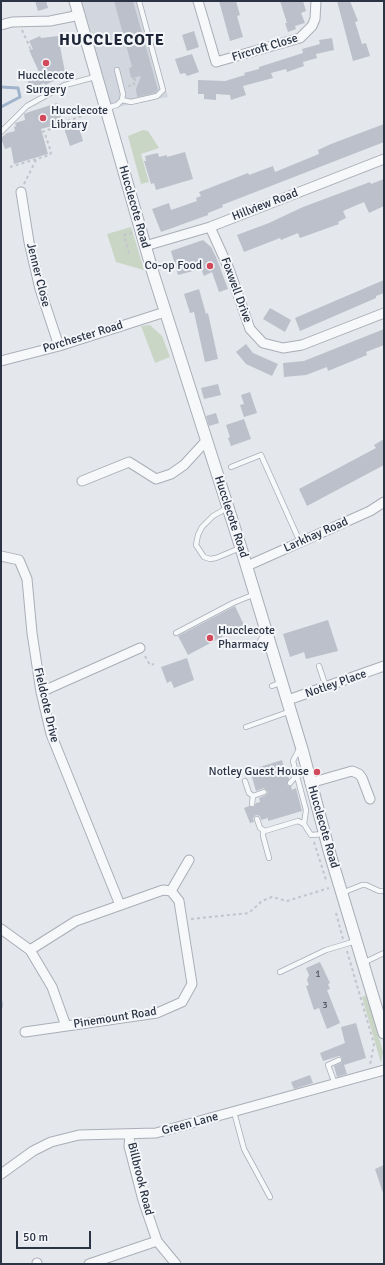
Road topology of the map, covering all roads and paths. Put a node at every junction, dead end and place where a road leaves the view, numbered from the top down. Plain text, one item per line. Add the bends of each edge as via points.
1 (75, 1) edge
2 (139, 1) edge
3 (198, 1) edge
4 (317, 3) edge
5 (327, 6) dead end
6 (80, 15) junction
7 (19, 21) junction
8 (1, 25) edge
9 (31, 50) dead end
10 (117, 70) dead end
11 (97, 76) junction
12 (134, 78) dead end
13 (122, 88) junction
14 (122, 100) junction
15 (106, 108) junction
16 (94, 112) dead end
17 (1, 132) edge
18 (384, 159) edge
19 (36, 160) junction
20 (10, 167) dead end
21 (22, 192) joint
22 (210, 227) junction
23 (141, 231) junction
24 (145, 246) junction
25 (129, 253) dead end
26 (165, 312) junction
27 (384, 313) edge
28 (59, 346) junction
29 (1, 361) edge
30 (206, 441) junction
31 (231, 467) dead end
32 (82, 481) dead end
33 (384, 502) edge
34 (227, 508) junction
35 (300, 543) junction
36 (241, 548) junction
37 (1, 556) edge
38 (247, 566) junction
39 (255, 594) junction
40 (266, 632) junction
41 (176, 633) dead end
42 (259, 643) dead end
43 (140, 648) joint
44 (154, 664) dead end
45 (319, 666) dead end
46 (384, 666) edge
47 (326, 687) junction
48 (41, 692) junction
49 (289, 706) junction
50 (246, 727) dead end
51 (302, 749) junction
52 (296, 776) junction
53 (245, 781) dead end
54 (290, 783) dead end
55 (310, 783) junction
56 (264, 792) dead end
57 (253, 796) junction
58 (370, 799) dead end
59 (252, 804) dead end
60 (257, 819) dead end
61 (304, 824) junction
62 (263, 830) junction
63 (325, 834) junction
64 (269, 858) dead end
65 (189, 860) dead end
66 (329, 888) dead end
67 (384, 890) edge
68 (171, 891) junction
69 (342, 893) junction
70 (120, 905) junction
71 (182, 920) junction
72 (1, 929) edge
73 (356, 941) junction
74 (30, 950) junction
75 (384, 953) edge
76 (363, 962) junction
77 (280, 972) dead end
78 (66, 1026) junction
79 (25, 1032) dead end
80 (384, 1033) edge
81 (339, 1060) dead end
82 (384, 1070) edge
83 (335, 1084) junction
84 (234, 1112) junction
85 (130, 1134) junction
86 (1, 1174) edge
87 (270, 1196) dead end
88 (156, 1241) junction
89 (89, 1264) edge
90 (176, 1264) edge

1 - 6 street, Hucclecote Road
2 - 14 lane via 163,90 157,96 128,102
3 - 4 street, Fircroft Close via 216,62 300,38 312,26
4 - 5 street, Fircroft Close
6 - 7 street via 50,21
6 - 11 street, Hucclecote Road
7 - 8 street
7 - 9 path
10 - 13 lane
11 - 15 street, Hucclecote Road
11 - 17 lane via 65,85 34,103 22,110
12 - 13 path via 132,79 136,84
13 - 14 lane
14 - 15 lane via 117,105
15 - 23 street, Hucclecote Road
16 - 19 path via 43,132 51,154
18 - 22 street, Hillview Road
19 - 20 path
19 - 21 path via 24,182 25,188
21 - 28 street, Jenner Close via 28,202 29,242 40,289
22 - 24 street, Hillview Road
22 - 27 street, Foxwell Drive via 229,269 250,329 263,343 284,348 302,345
23 - 24 street, Hucclecote Road
23 - 25 path via 124,235
24 - 26 street, Hucclecote Road
26 - 28 street, Porchester Road
26 - 30 street, Hucclecote Road
28 - 29 street, Porchester Road
30 - 32 street via 172,474 156,479 129,462
30 - 34 street, Hucclecote Road
31 - 35 lane via 261,455
33 - 35 street, Larkhay Road
34 - 36 street, Hucclecote Road
34 - 36 lane via 213,516 202,527 196,545 204,557 210,559
35 - 38 street, Larkhay Road
36 - 38 street, Hucclecote Road
37 - 48 street, Fieldcote Drive via 19,560 27,578
38 - 39 street, Hucclecote Road
39 - 40 street, Hucclecote Road
39 - 41 lane
40 - 42 lane
40 - 49 street, Hucclecote Road via 277,684
43 - 44 path via 150,665
43 - 48 street
45 - 47 lane
46 - 47 street, Notley Place
47 - 49 street, Notley Place
48 - 70 street, Fieldcote Drive via 51,734
49 - 50 lane
49 - 51 street, Hucclecote Road
51 - 52 lane via 293,761
51 - 55 street, Hucclecote Road
52 - 54 lane
52 - 61 lane via 306,810
53 - 57 lane via 249,793
55 - 58 street via 352,771 362,778
55 - 63 street, Hucclecote Road
56 - 57 lane
57 - 59 lane
60 - 62 lane
61 - 62 lane via 298,821
61 - 63 lane via 312,835
62 - 64 lane via 262,836
63 - 69 street, Hucclecote Road
65 - 68 street
66 - 71 path via 287,901 272,897 262,901 249,913
67 - 69 lane via 379,891 362,885
68 - 70 street via 162,890
68 - 71 street, Pinemount Road via 179,902
69 - 73 street, Hucclecote Road
70 - 74 street via 76,921
71 - 78 street, Pinemount Road via 192,984 182,1002 157,1013
72 - 74 street
73 - 76 street, Hucclecote Road
73 - 77 lane via 326,950
74 - 78 street via 52,987
75 - 76 lane
76 - 80 street, Hucclecote Road
78 - 79 street, Pinemount Road
81 - 83 lane via 328,1065
82 - 83 street, Green Lane
83 - 84 street, Green Lane
84 - 85 street, Green Lane via 156,1134
84 - 87 lane via 244,1149
85 - 86 street, Green Lane via 79,1135 50,1142
85 - 88 street, Billbrook Road via 129,1146
88 - 89 street
88 - 90 street, Billbrook Road

